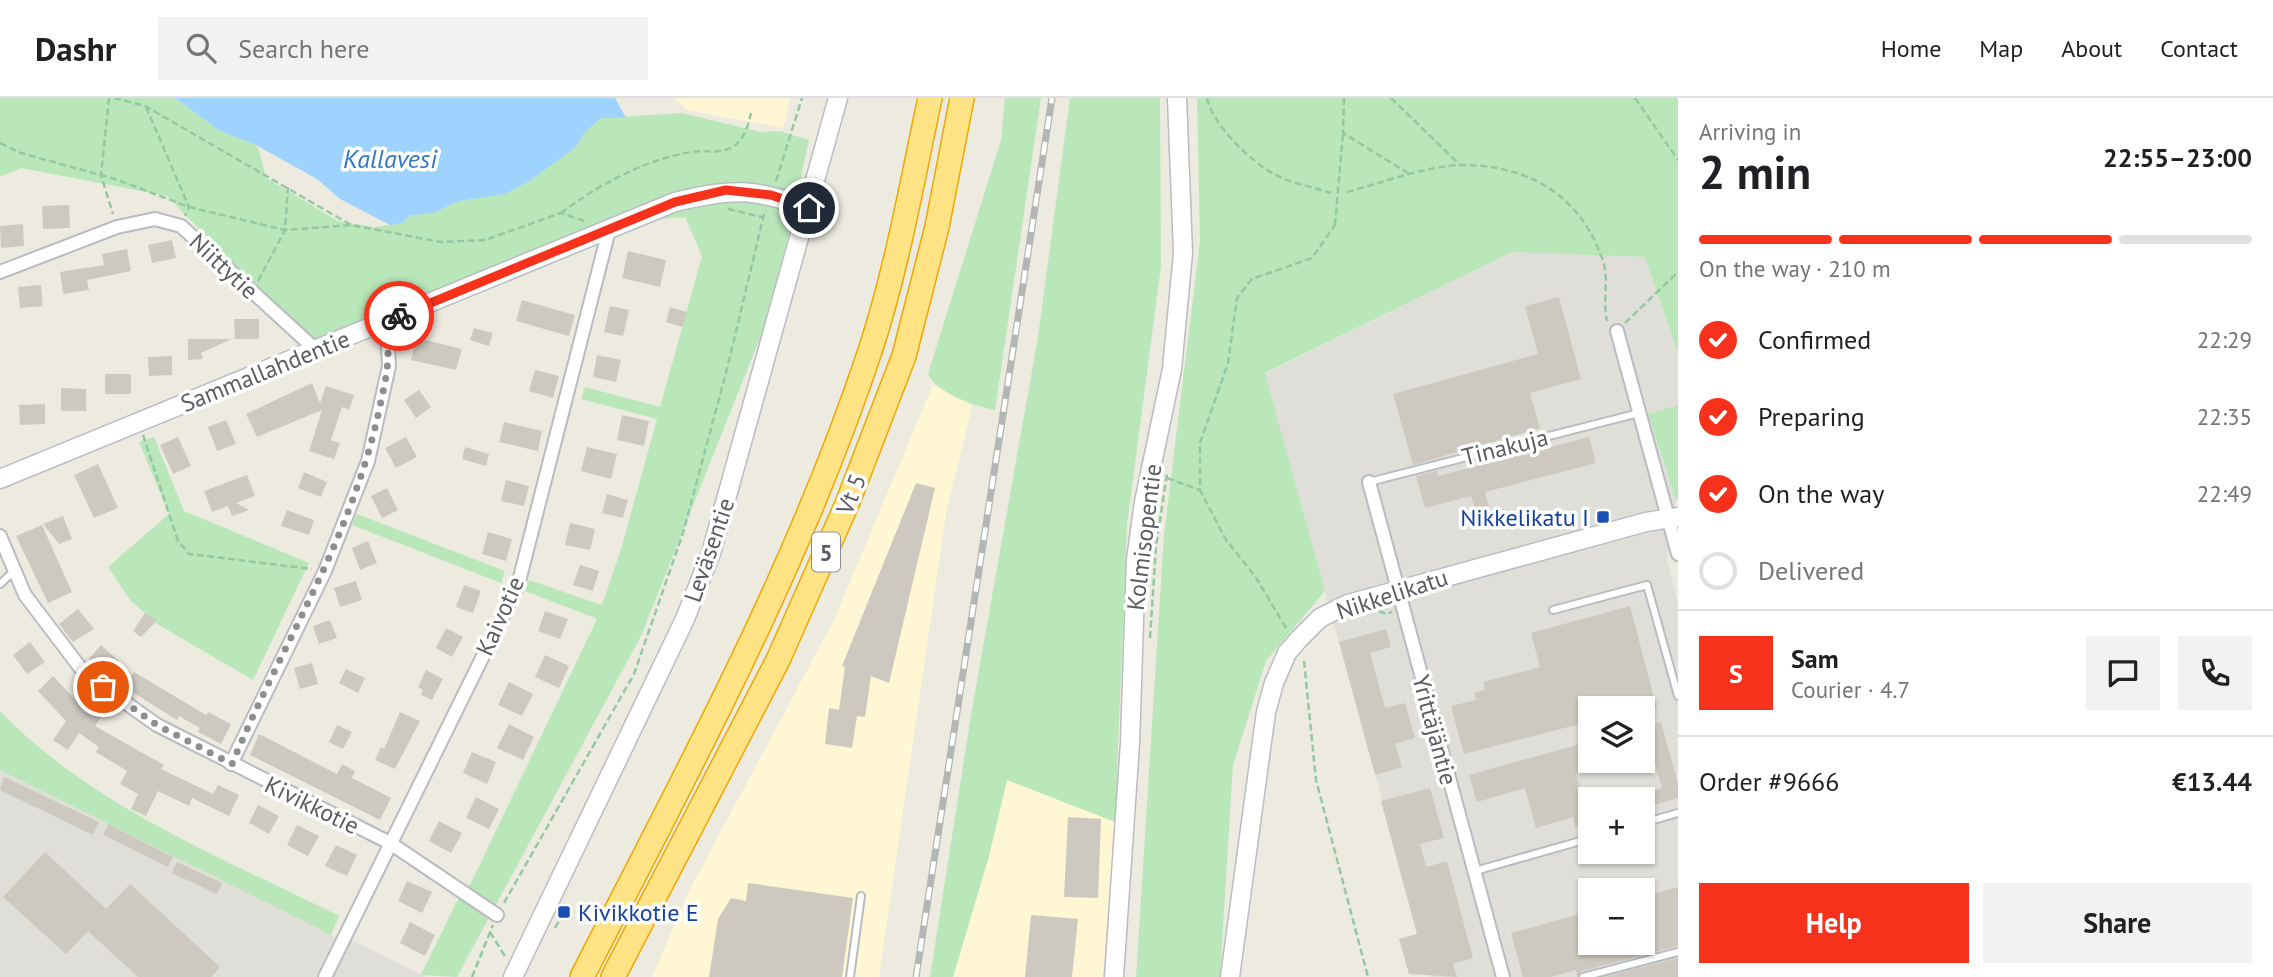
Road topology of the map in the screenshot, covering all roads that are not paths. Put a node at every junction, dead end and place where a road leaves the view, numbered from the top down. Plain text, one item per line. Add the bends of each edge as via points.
1 (838, 98) edge
2 (930, 98) edge
3 (962, 98) edge
4 (1177, 98) edge
5 (809, 208) junction
6 (608, 230) junction
7 (0, 272) edge
8 (383, 322) junction
9 (1617, 331) road end
10 (316, 350) junction
11 (1640, 413) junction
12 (0, 479) edge
13 (1369, 482) joint
14 (1673, 518) edge
15 (0, 537) edge
16 (1678, 554) edge
17 (14, 570) junction
18 (0, 584) edge
19 (1399, 589) junction
20 (1553, 610) dead end
21 (1678, 696) edge
22 (232, 764) junction
23 (1678, 813) edge
24 (1655, 820) edge
25 (1578, 842) edge
26 (390, 843) junction
27 (1473, 871) junction
28 (861, 896) dead end
29 (498, 915) road end
30 (1678, 951) edge
31 (325, 977) edge
32 (513, 977) edge
33 (582, 977) edge
34 (613, 977) edge
35 (850, 977) edge
36 (1114, 977) edge
37 (1230, 977) edge
38 (1503, 977) edge
39 (1583, 977) edge

1 - 5 main road, Leväsentie
2 - 33 highway, Vt 5 / 5 via 871,349 819,490 751,647
3 - 34 highway, Vt 5 / 5 via 937,227 904,356 847,504 778,660
4 - 36 main road, Kolmisopentie via 1183,253 1172,369 1143,502 1136,560 1130,743
5 - 6 main road, Sammallahdentie via 771,195 726,190 675,202
5 - 32 main road, Leväsentie via 711,553 673,643
6 - 8 main road, Sammallahdentie
6 - 26 street, Kaivotie via 518,585
7 - 10 street, Niittytie via 117,227 156,219 181,226
8 - 10 main road, Sammallahdentie
8 - 22 street via 389,366 368,461 325,570
9 - 11 street
10 - 12 main road, Sammallahdentie
11 - 13 lane, Tinakuja
11 - 14 street
13 - 19 street, Yrittäjäntie
14 - 16 street
14 - 19 main road, Nikkelikatu
15 - 17 street, Kivikkotie
17 - 18 lane
17 - 22 street, Kivikkotie via 24,595 85,674 157,725
19 - 27 street, Yrittäjäntie
19 - 37 main road, Nikkelikatu via 1320,618 1287,653 1266,712
20 - 21 lane via 1647,585
22 - 26 street, Kivikkotie
23 - 24 lane
25 - 27 lane
26 - 29 street, Kivikkotie
26 - 31 street, Kaivotie
27 - 38 street, Yrittäjäntie
28 - 35 lane
30 - 39 lane

